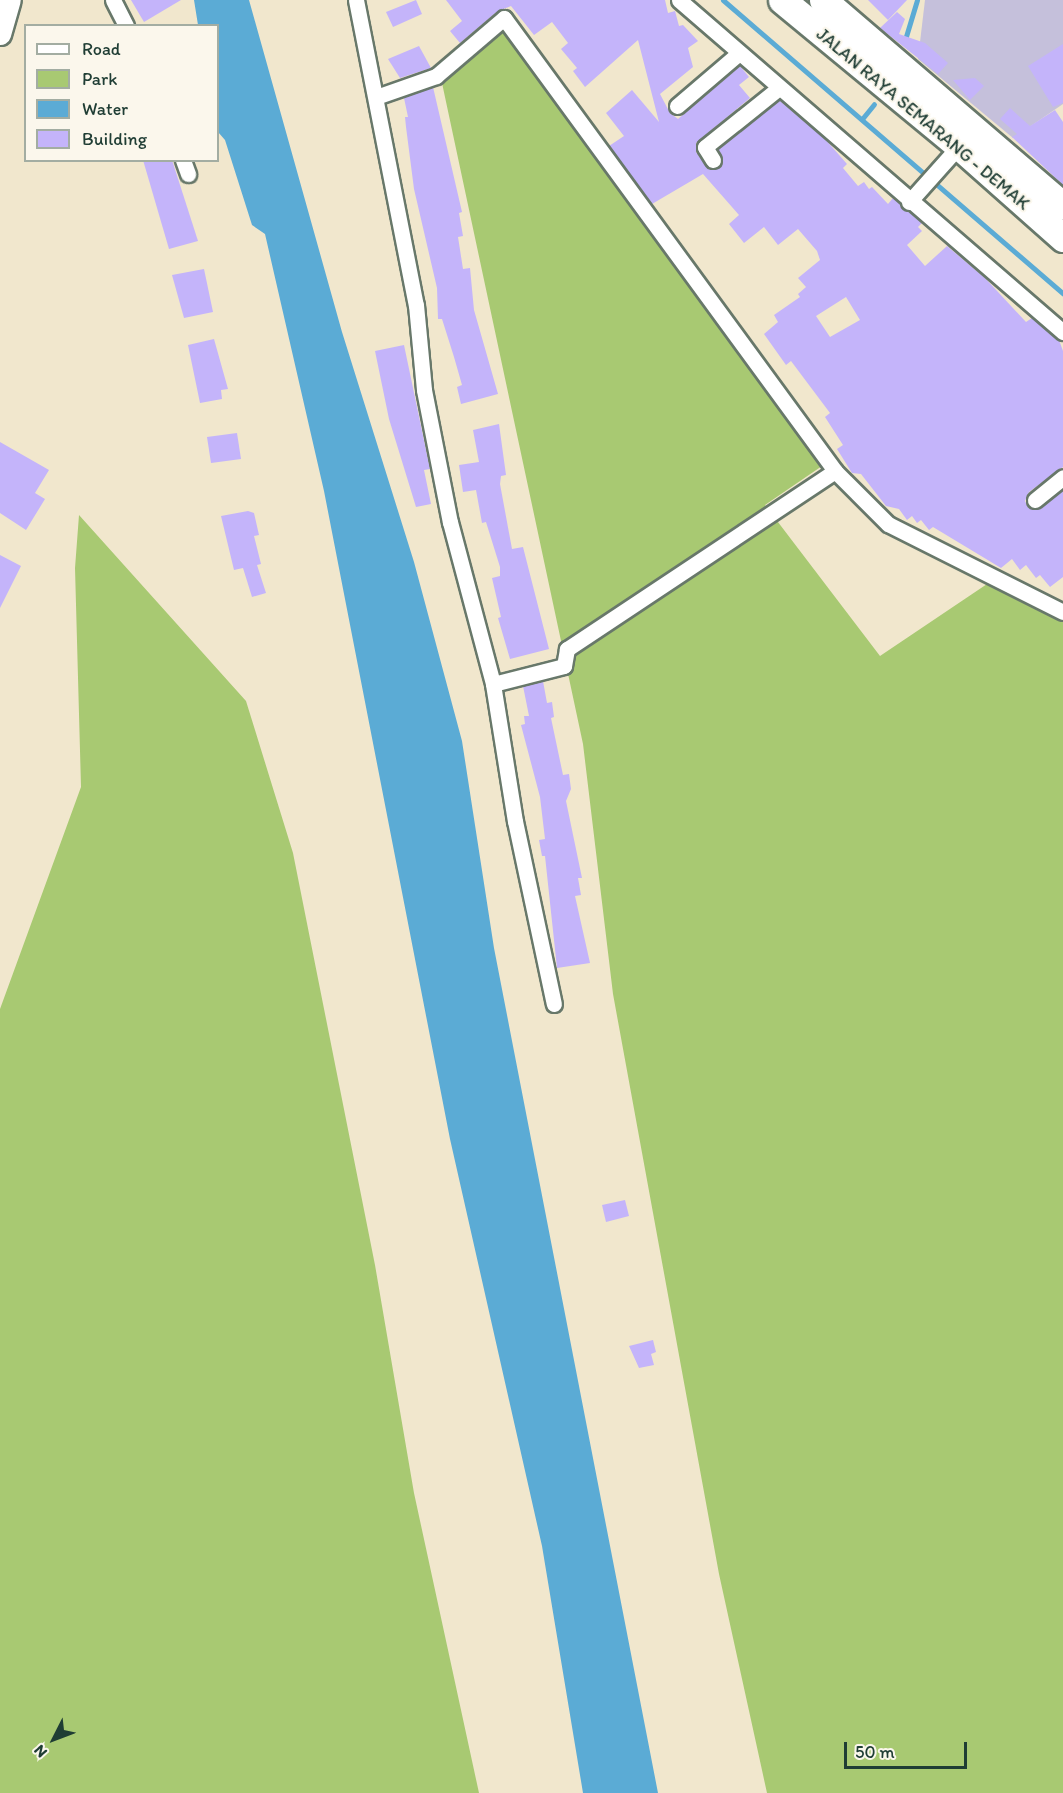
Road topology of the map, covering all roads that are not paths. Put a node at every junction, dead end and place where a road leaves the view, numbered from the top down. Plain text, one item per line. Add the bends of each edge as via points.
1 (10, 0) edge
2 (113, 0) edge
3 (356, 0) edge
4 (679, 0) edge
5 (782, 0) edge
6 (823, 0) edge
7 (125, 24) edge
8 (0, 34) edge
9 (740, 53) junction
10 (779, 88) junction
11 (376, 97) junction
12 (677, 106) dead end
13 (953, 154) junction
14 (713, 160) dead end
15 (914, 196) junction
16 (1063, 206) edge
17 (1063, 238) edge
18 (1063, 332) edge
19 (835, 471) junction
20 (1063, 477) edge
21 (1035, 500) dead end
22 (1063, 612) edge
23 (493, 684) junction
24 (554, 1004) dead end

1 - 8 street
2 - 7 street
3 - 11 street
4 - 9 street
5 - 13 highway, JALAN RAYA SEMARANG - DEMAK
6 - 16 highway, JALAN RAYA SEMARANG - DEMAK
9 - 10 street
9 - 12 street
10 - 14 street via 705,147
10 - 15 street
11 - 19 street via 436,76 504,18
11 - 23 street via 416,305 418,356 450,522
13 - 15 street
13 - 17 highway, JALAN RAYA SEMARANG - DEMAK
15 - 18 street
19 - 22 street via 888,524
19 - 23 street via 567,649 564,666
20 - 21 street
23 - 24 street via 515,821

